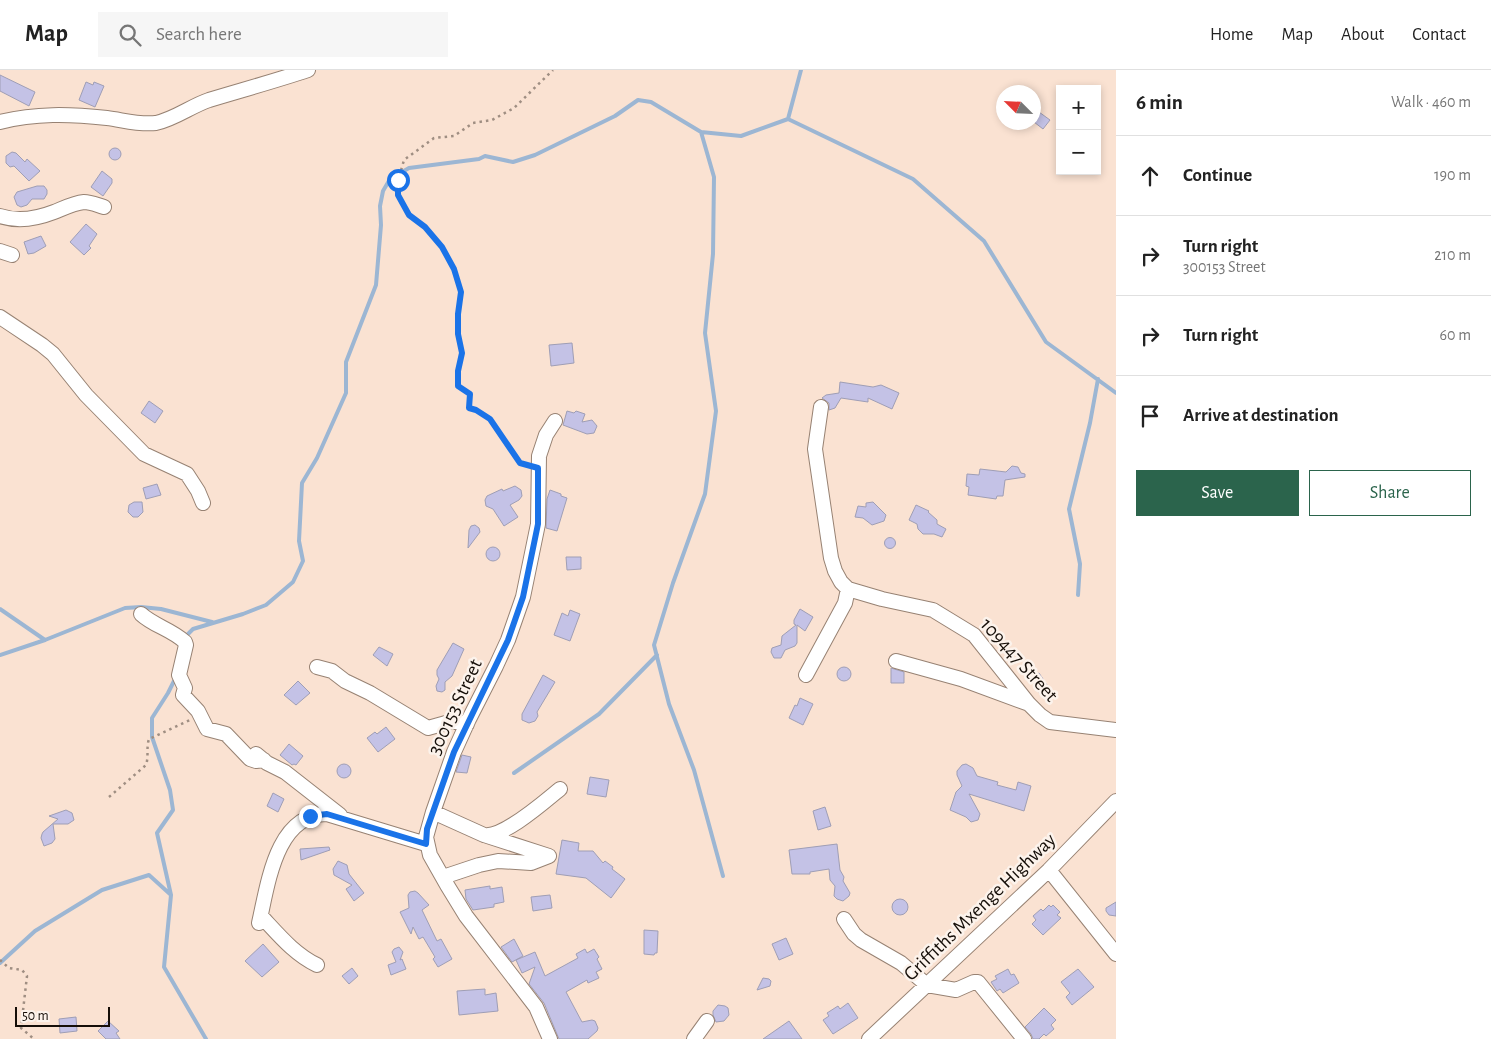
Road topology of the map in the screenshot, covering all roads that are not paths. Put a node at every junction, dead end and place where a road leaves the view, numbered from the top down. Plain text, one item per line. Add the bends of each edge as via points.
1 (308, 70) edge
2 (0, 122) edge
3 (104, 207) dead end
4 (0, 216) edge
5 (0, 317) edge
6 (821, 407) dead end
7 (555, 422) dead end
8 (203, 503) dead end
9 (848, 589) junction
10 (140, 614) dead end
11 (896, 661) dead end
12 (317, 667) dead end
13 (806, 675) dead end
14 (1029, 704) junction
15 (467, 724) junction
16 (1116, 730) edge
17 (560, 788) dead end
18 (1116, 801) edge
19 (432, 812) junction
20 (347, 819) junction
21 (484, 835) junction
22 (426, 844) junction
23 (1049, 870) junction
24 (442, 877) junction
25 (844, 919) dead end
26 (1116, 954) edge
27 (317, 965) dead end
28 (926, 985) junction
29 (707, 1021) dead end
30 (550, 1039) edge
31 (694, 1039) edge
32 (868, 1039) edge
33 (1024, 1039) edge

1 - 2 street via 208,101 157,122 144,124 59,114
3 - 4 street via 85,202 28,219 12,220
5 - 8 street via 53,354 86,395 144,454 187,474
6 - 9 street via 815,449 831,558 841,582
7 - 15 street, 300153 Street via 541,446 538,524 523,597 500,658
9 - 13 street via 846,603
9 - 14 street, 109447 Street via 933,610 974,635
10 - 20 street via 185,642 179,678 185,688 184,695 198,711 207,729 226,734 250,759 256,761 259,757 285,772
11 - 14 street via 961,679
12 - 15 street via 332,671 428,728 453,721
14 - 16 street, 109447 Street via 1050,722
15 - 19 street, 300153 Street
17 - 21 street via 513,824 496,834
18 - 23 street, Griffiths Mxenge Highway
19 - 21 street
19 - 22 street, 300153 Street
20 - 22 street
20 - 27 street via 319,814 295,825 280,848 260,919 286,944
21 - 24 street via 549,856 532,863 498,861
22 - 24 street
23 - 26 street
23 - 28 street, Griffiths Mxenge Highway
24 - 30 street via 466,916 536,1007
25 - 28 street via 861,940 901,963
28 - 32 street, Griffiths Mxenge Highway
28 - 33 street via 956,990 978,982
29 - 31 street

